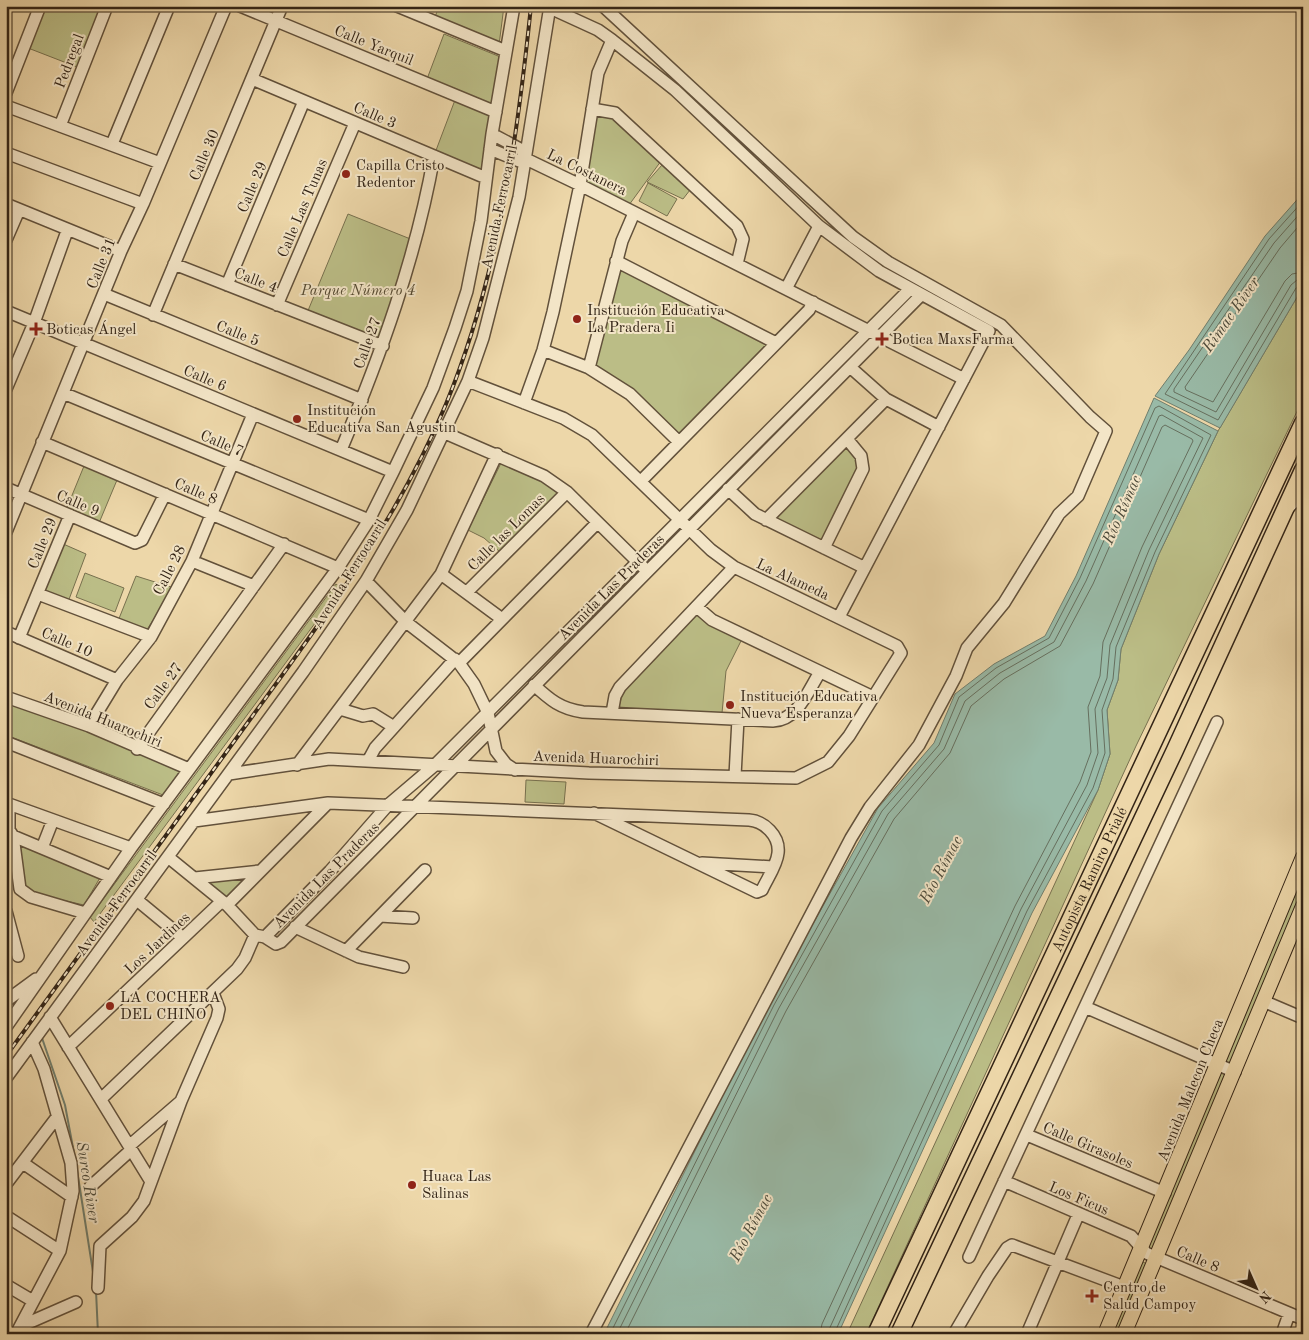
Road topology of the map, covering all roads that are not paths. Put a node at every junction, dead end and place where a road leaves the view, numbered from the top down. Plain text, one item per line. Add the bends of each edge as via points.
1 (40, 6) edge
2 (107, 6) edge
3 (168, 6) edge
4 (226, 6) edge
5 (240, 6) edge
6 (282, 6) edge
7 (397, 6) edge
8 (514, 6) edge
9 (603, 6) edge
10 (550, 7) edge
11 (276, 21) junction
12 (612, 40) junction
13 (506, 51) junction
14 (252, 79) junction
15 (6, 93) edge
16 (304, 101) junction
17 (6, 106) edge
18 (592, 109) junction
19 (496, 112) junction
20 (355, 123) junction
21 (60, 126) junction
22 (492, 134) junction
23 (112, 144) junction
24 (490, 149) junction
25 (6, 153) edge
26 (434, 156) junction
27 (526, 159) junction
28 (160, 163) junction
29 (486, 178) junction
30 (580, 185) junction
31 (6, 204) edge
32 (143, 204) junction
33 (19, 210) junction
34 (634, 213) junction
35 (820, 226) junction
36 (67, 231) junction
37 (6, 240) edge
38 (120, 251) junction
39 (616, 261) junction
40 (174, 264) junction
41 (738, 264) junction
42 (227, 285) junction
43 (786, 288) junction
44 (915, 292) junction
45 (104, 294) junction
46 (813, 302) junction
47 (277, 304) junction
48 (6, 312) edge
49 (153, 315) junction
50 (34, 323) junction
51 (869, 330) junction
52 (881, 336) junction
53 (776, 342) junction
54 (84, 344) junction
55 (383, 346) junction
56 (543, 350) junction
57 (850, 367) junction
58 (589, 368) junction
59 (10, 370) edge
60 (964, 378) junction
61 (468, 381) junction
62 (6, 389) edge
63 (63, 393) junction
64 (886, 399) junction
65 (362, 400) junction
66 (524, 402) junction
67 (253, 414) junction
68 (1303, 423) edge
69 (939, 427) junction
70 (445, 433) junction
71 (846, 439) junction
72 (42, 442) junction
73 (679, 442) junction
74 (341, 450) junction
75 (497, 454) junction
76 (233, 463) junction
77 (393, 472) junction
78 (1303, 472) edge
79 (641, 481) junction
80 (6, 488) edge
81 (728, 489) junction
82 (567, 492) junction
83 (166, 494) junction
84 (22, 495) junction
85 (1303, 498) edge
86 (1285, 511) junction
87 (212, 514) junction
88 (70, 515) junction
89 (369, 520) junction
90 (680, 520) junction
91 (766, 520) junction
92 (597, 523) junction
93 (690, 529) junction
94 (6, 532) edge
95 (284, 544) junction
96 (824, 548) junction
97 (192, 561) junction
98 (638, 562) junction
99 (338, 568) junction
100 (734, 568) junction
101 (863, 568) junction
102 (648, 572) junction
103 (441, 574) junction
104 (366, 581) junction
105 (254, 586) junction
106 (467, 592) junction
107 (38, 594) junction
108 (697, 607) junction
109 (839, 617) junction
110 (502, 619) junction
111 (406, 622) junction
112 (6, 632) edge
113 (150, 637) junction
114 (19, 638) junction
115 (901, 653) joint
116 (457, 661) junction
117 (820, 672) junction
118 (117, 680) junction
119 (534, 685) junction
120 (6, 696) edge
121 (873, 697) junction
122 (340, 709) junction
123 (488, 713) junction
124 (612, 713) junction
125 (738, 719) junction
126 (1217, 722) dead end
127 (89, 726) junction
128 (394, 727) junction
129 (490, 730) junction
130 (6, 742) edge
131 (137, 749) junction
132 (368, 762) junction
133 (297, 765) junction
134 (435, 765) junction
135 (456, 766) junction
136 (189, 769) junction
137 (516, 770) junction
138 (229, 774) junction
139 (735, 776) junction
140 (8, 803) edge
141 (328, 803) junction
142 (164, 804) junction
143 (388, 805) junction
144 (415, 806) junction
145 (594, 814) junction
146 (53, 820) junction
147 (194, 821) junction
148 (13, 836) junction
149 (42, 848) junction
150 (131, 848) junction
151 (168, 856) junction
152 (1303, 857) edge
153 (696, 863) junction
154 (773, 867) junction
155 (425, 870) dead end
156 (260, 871) junction
157 (111, 877) junction
158 (195, 878) junction
159 (137, 900) junction
160 (225, 903) junction
161 (1303, 906) edge
162 (6, 911) edge
163 (85, 913) junction
164 (380, 916) junction
165 (413, 918) dead end
166 (295, 927) junction
167 (260, 936) junction
168 (184, 938) junction
169 (346, 951) junction
170 (18, 956) dead end
171 (403, 967) dead end
172 (44, 973) junction
173 (213, 993) junction
174 (6, 1001) edge
175 (1263, 1001) junction
176 (1085, 1007) junction
177 (50, 1017) junction
178 (1303, 1018) edge
179 (6, 1027) edge
180 (32, 1042) junction
181 (68, 1047) junction
182 (1217, 1066) junction
183 (1234, 1072) junction
184 (6, 1078) edge
185 (101, 1099) junction
186 (181, 1101) junction
187 (57, 1117) junction
188 (1027, 1135) junction
189 (130, 1148) junction
190 (23, 1163) junction
191 (150, 1180) junction
192 (1004, 1181) junction
193 (6, 1184) edge
194 (90, 1187) dead end
195 (1165, 1193) junction
196 (72, 1197) junction
197 (1078, 1215) junction
198 (6, 1216) edge
199 (1141, 1246) junction
200 (60, 1251) junction
201 (969, 1257) dead end
202 (1156, 1258) junction
203 (1058, 1262) junction
204 (6, 1285) edge
205 (1124, 1287) junction
206 (98, 1288) dead end
207 (33, 1302) junction
208 (76, 1302) dead end
209 (1289, 1314) junction
210 (1303, 1320) edge
211 (29, 1324) edge
212 (956, 1333) edge
213 (16, 1334) edge
214 (591, 1334) edge
215 (876, 1334) edge
216 (900, 1334) edge
217 (1027, 1334) edge
218 (1105, 1334) edge
219 (1124, 1334) edge
220 (1282, 1334) edge

1 - 15 street
2 - 21 street, Pedregal
3 - 23 street
4 - 28 street, Calle 31
5 - 11 street, Calle Yarquil
6 - 11 street, Calle 30
7 - 13 street
8 - 13 street, Avenida Ferrocarril
9 - 214 street via 853,237 888,262 1001,324 1106,431 1078,496 1058,514 1004,603 967,648 956,676 919,745 870,807 851,838
10 - 12 street
10 - 27 street, Avenida Ferrocarril
11 - 14 street, Calle 30
11 - 19 street, Calle Yarquil
12 - 18 street via 598,73
12 - 35 street via 675,90
13 - 19 street, Avenida Ferrocarril
14 - 16 street, Calle 3
14 - 40 street, Calle 30
16 - 20 street, Calle 3
16 - 42 street, Calle 29
17 - 21 street
18 - 30 street
18 - 41 street via 616,114 737,226 743,238
19 - 22 street, Avenida Ferrocarril
20 - 26 street, Calle 3
20 - 47 street, Calle Las Tunas
21 - 23 street
22 - 24 street, Avenida Ferrocarril
22 - 27 street, La Costanera via 522,150
23 - 28 street
24 - 27 street, La Costanera via 519,161
24 - 29 street, Avenida Ferrocarril
25 - 32 street
26 - 29 street, Calle 3
26 - 55 street, Calle 27 via 408,269
27 - 30 street, La Costanera
27 - 61 street, Avenida Ferrocarril via 502,267
28 - 32 street, Calle 31
29 - 77 street, Avenida Ferrocarril via 466,291 455,328 433,388
30 - 34 street, La Costanera
30 - 56 street
31 - 33 street
32 - 38 street, Calle 31
33 - 36 street
33 - 37 street
34 - 39 street
34 - 41 street, La Costanera
35 - 43 street
35 - 44 street via 879,271
36 - 38 street
36 - 50 street
38 - 45 street, Calle 31
39 - 53 street
39 - 58 street
40 - 42 street, Calle 4
40 - 49 street, Calle 30
41 - 43 street, La Costanera
42 - 47 street, Calle 4
43 - 46 street, La Costanera
44 - 51 street, Avenida Las Praderas
44 - 52 street, Avenida Las Praderas
44 - 60 street via 989,331
45 - 49 street, Calle 5
45 - 54 street, Calle 31
46 - 51 street, La Costanera
46 - 53 street
47 - 55 street, Calle 4
48 - 50 street, Calle 6
49 - 65 street, Calle 5
50 - 54 street, Calle 6
50 - 59 street
51 - 52 street, La Costanera
51 - 90 street, Avenida Las Praderas
52 - 57 street, Avenida Las Praderas
52 - 60 street, La Costanera
53 - 73 street
54 - 63 street, Calle 31
54 - 67 street, Calle 6
55 - 65 street, Calle 27
56 - 58 street
56 - 66 street
57 - 64 street
57 - 81 street, Avenida Las Praderas
58 - 73 street via 630,394
59 - 62 street
60 - 69 street
61 - 66 street, La Alameda
61 - 70 street, Avenida Ferrocarril
63 - 72 street, Calle 31
63 - 76 street, Calle 7
64 - 69 street
64 - 71 street
65 - 74 street, Calle 27
66 - 79 street, La Alameda via 563,418 592,435
67 - 74 street, Calle 6
67 - 76 street, Calle 28
68 - 215 highway, Autopista Ramiro Prialé
69 - 101 street
70 - 75 street
70 - 104 street, Avenida Ferrocarril via 407,510
71 - 91 street
71 - 96 street via 861,456 863,469
72 - 83 street, Calle 8
72 - 84 street, Calle 31
73 - 79 street
74 - 77 street, Calle 6
75 - 82 street via 544,476
75 - 103 street
76 - 87 street, Calle 28
76 - 89 street, Calle 7
77 - 89 street, Avenida Ferrocarril
78 - 86 highway, Autopista Ramiro Prialé
79 - 90 street, La Alameda
80 - 84 street, Calle 9
81 - 91 street
81 - 93 street, Avenida Las Praderas
82 - 92 street
82 - 106 street, Calle las Lomas
83 - 87 street, Calle 8
83 - 88 street, Calle 9 via 142,540 135,543
84 - 88 street, Calle 9
84 - 94 street, Calle 31
85 - 86 street via 1297,499
86 - 216 highway, Autopista Ramiro Prialé
87 - 95 street, Calle 8
87 - 97 street, Calle 28
88 - 107 street, Calle 29
89 - 99 street, Avenida Ferrocarril
90 - 93 street, La Alameda
90 - 98 street, Avenida Las Praderas
91 - 96 street
92 - 98 street
92 - 110 street
93 - 100 street, La Alameda
93 - 102 street, Avenida Las Praderas
95 - 99 street, Calle 8
95 - 105 street, Calle 27
96 - 101 street
97 - 105 street
97 - 113 street, Calle 28
98 - 102 street
98 - 123 street, Avenida Las Praderas
99 - 136 street, Avenida Ferrocarril
100 - 108 street
100 - 109 street, La Alameda
101 - 109 street
102 - 119 street, Avenida Las Praderas
103 - 106 street
103 - 111 street
104 - 111 street
104 - 138 street, Avenida Ferrocarril
105 - 131 street, Calle 27
106 - 110 street
107 - 113 street
107 - 114 street, Calle 29
108 - 117 street via 712,620
108 - 124 street via 620,687
109 - 115 street, La Alameda via 897,646
110 - 116 street
111 - 116 street
111 - 122 street
112 - 114 street, Calle 10
113 - 118 street, Calle 28
114 - 118 street, Calle 10
115 - 121 street, Avenida Huarochiri
116 - 123 street via 474,684
116 - 128 street
117 - 121 street
117 - 125 street via 798,707 786,719
118 - 127 street, Calle 28
119 - 124 street via 566,710
119 - 129 street, Avenida Las Praderas
120 - 127 street, Avenida Huarochiri
121 - 139 street, Avenida Huarochiri via 828,762 813,771 796,778
122 - 128 street via 363,716 373,714
122 - 133 street
123 - 129 street
123 - 134 street, Avenida Las Praderas
124 - 125 street
125 - 139 street
126 - 176 street
127 - 131 street, Avenida Huarochiri
128 - 132 street via 375,748
129 - 135 street, Avenida Las Praderas
129 - 137 street via 498,756
130 - 142 street
131 - 136 street, Avenida Huarochiri
132 - 133 street, Avenida Huarochiri via 328,760
132 - 134 street, Avenida Huarochiri
133 - 138 street, Avenida Huarochiri
134 - 135 street, Avenida Huarochiri
134 - 143 street, Avenida Las Praderas
135 - 137 street, Avenida Huarochiri
135 - 144 street, Avenida Las Praderas
136 - 142 street, Avenida Ferrocarril
137 - 139 street, Avenida Huarochiri
138 - 147 street, Avenida Ferrocarril
140 - 146 street
140 - 148 street via 9,830
141 - 143 street
141 - 147 street
141 - 156 street, Los Jardines
142 - 150 street, Avenida Ferrocarril
143 - 144 street
143 - 167 street, Avenida Las Praderas via 330,871
144 - 145 street
144 - 166 street, Avenida Las Praderas
145 - 153 street
145 - 154 street via 759,821 777,844 778,853
146 - 149 street
146 - 150 street
147 - 151 street, Avenida Ferrocarril
148 - 149 street
148 - 163 street via 20,889 31,897
149 - 157 street
150 - 157 street, Avenida Ferrocarril
151 - 158 street
151 - 159 street, Avenida Ferrocarril
152 - 182 main road, Avenida Malecon Checa
153 - 154 street
153 - 154 street via 760,892
155 - 164 street
156 - 158 street
156 - 160 street, Los Jardines
157 - 163 street, Avenida Ferrocarril
158 - 160 street
159 - 168 street
159 - 177 street, Avenida Ferrocarril
160 - 167 street
160 - 168 street, Los Jardines
161 - 175 main road
162 - 170 street
163 - 172 street, Avenida Ferrocarril
164 - 165 street
164 - 169 street
166 - 167 street, Avenida Las Praderas via 279,943
166 - 169 street
167 - 173 street, Avenida Las Praderas via 237,969
168 - 181 street, Los Jardines
169 - 171 street
172 - 174 street
172 - 179 street, Avenida Ferrocarril
173 - 185 street, Avenida Las Praderas
173 - 186 street via 219,1009 217,1018
175 - 178 street
175 - 183 main road
176 - 182 street
176 - 188 street
177 - 180 street, Avenida Ferrocarril
177 - 181 street
180 - 184 street, Avenida Ferrocarril
180 - 187 street via 44,1069
181 - 185 street
182 - 183 street
182 - 195 main road, Avenida Malecon Checa
183 - 202 main road
185 - 189 street
186 - 189 street
186 - 191 street
187 - 190 street
187 - 196 street via 71,1163
188 - 192 street
188 - 195 street, Calle Girasoles
189 - 191 street
189 - 194 street
190 - 193 street
190 - 196 street
191 - 206 street via 138,1210 100,1246
192 - 197 street, Los Ficus
192 - 201 street
195 - 199 main road, Avenida Malecon Checa
196 - 200 street
197 - 199 street, Los Ficus via 1131,1236
197 - 203 street
198 - 200 street
199 - 202 street, Calle 8 via 1144,1252
199 - 205 main road, Avenida Malecon Checa
200 - 207 street
202 - 209 street, Calle 8
202 - 219 main road
203 - 205 street
203 - 212 street via 1015,1245 1007,1248
203 - 217 street
204 - 207 street
205 - 218 main road, Avenida Malecon Checa
207 - 211 street
208 - 211 street
209 - 210 street, Calle 8
209 - 220 street
211 - 213 street

